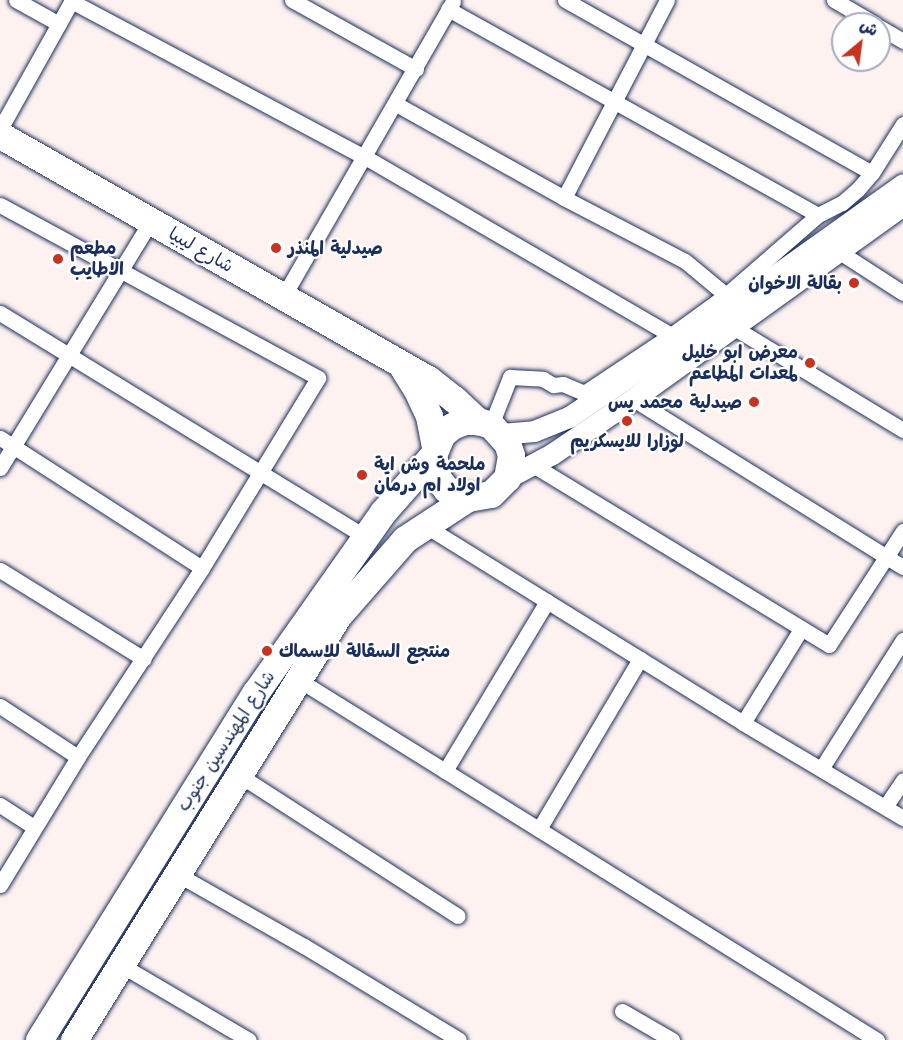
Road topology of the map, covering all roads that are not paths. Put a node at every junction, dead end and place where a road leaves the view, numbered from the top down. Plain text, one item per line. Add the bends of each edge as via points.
1 (16, 0) edge
2 (292, 0) edge
3 (565, 0) edge
4 (667, 0) edge
5 (834, 0) edge
6 (71, 1) edge
7 (451, 4) edge
8 (854, 12) edge
9 (59, 24) junction
10 (644, 44) junction
11 (416, 69) junction
12 (616, 103) junction
13 (396, 104) junction
14 (903, 124) edge
15 (0, 129) edge
16 (0, 135) edge
17 (365, 157) junction
18 (872, 173) junction
19 (903, 184) edge
20 (564, 198) junction
21 (0, 205) edge
22 (903, 205) edge
23 (818, 216) junction
24 (151, 221) junction
25 (838, 251) junction
26 (120, 272) junction
27 (903, 292) edge
28 (726, 295) junction
29 (283, 297) junction
30 (0, 313) edge
31 (733, 327) junction
32 (671, 335) junction
33 (70, 356) junction
34 (402, 365) junction
35 (633, 399) junction
36 (490, 427) junction
37 (903, 430) edge
38 (7, 442) edge
39 (434, 450) junction
40 (533, 465) junction
41 (0, 468) edge
42 (262, 472) junction
43 (507, 478) junction
44 (468, 498) junction
45 (424, 525) junction
46 (903, 531) edge
47 (366, 537) junction
48 (887, 556) junction
49 (903, 567) edge
50 (202, 568) junction
51 (0, 570) edge
52 (547, 601) junction
53 (801, 629) junction
54 (903, 640) edge
55 (144, 659) junction
56 (640, 659) junction
57 (299, 680) junction
58 (0, 706) edge
59 (743, 723) junction
60 (78, 757) junction
61 (821, 769) junction
62 (444, 771) junction
63 (239, 775) junction
64 (903, 780) edge
65 (0, 805) edge
66 (885, 807) junction
67 (903, 818) edge
68 (33, 827) junction
69 (539, 830) junction
70 (177, 874) junction
71 (0, 885) edge
72 (458, 916) dead end
73 (121, 964) junction
74 (622, 1011) dead end
75 (39, 1040) edge
76 (74, 1040) edge
77 (249, 1040) edge
78 (459, 1040) edge
79 (672, 1040) edge
80 (877, 1040) edge

1 - 9 street
2 - 11 street
3 - 10 street
4 - 10 street
5 - 8 street
6 - 9 street
6 - 17 street
7 - 11 street
7 - 12 street
9 - 15 street
10 - 12 street
10 - 18 street
11 - 13 street
12 - 20 street
12 - 23 street
13 - 17 street
13 - 20 street
14 - 18 street
16 - 24 highway, شارع ليبيا
17 - 29 street
17 - 32 street
18 - 23 street via 842,203
19 - 36 main road via 569,417 534,431
20 - 28 street via 685,261
21 - 26 street
22 - 25 main road
23 - 28 street
24 - 26 street
24 - 29 highway, شارع ليبيا
25 - 27 street
25 - 31 main road
26 - 33 street
26 - 42 street via 318,378
28 - 32 street
29 - 34 highway, شارع ليبيا
30 - 33 street
31 - 35 main road
31 - 37 street
32 - 36 street via 584,393 543,379 510,377
33 - 38 street
33 - 42 street
34 - 36 highway, شارع ليبيا
34 - 39 highway via 426,409
35 - 40 main road
35 - 48 street
36 - 39 highway via 465,421 452,426 442,434
36 - 43 highway via 511,455
38 - 41 street
38 - 50 street
39 - 44 highway via 438,479 446,489
39 - 47 highway, شارع المهندسين جنوب
40 - 43 main road
40 - 53 street
42 - 47 street
42 - 50 street
43 - 44 highway via 491,494
44 - 45 highway, شارع المهندسين جنوب
45 - 52 street
45 - 57 highway, شارع المهندسين جنوب via 384,560 338,617
46 - 48 street
47 - 75 highway, شارع المهندسين جنوب via 256,692
48 - 49 street
48 - 53 street via 829,645
50 - 55 street
51 - 55 street
52 - 56 street
52 - 62 street
53 - 59 street
54 - 61 street
55 - 60 street
56 - 59 street
56 - 69 street
57 - 62 street
57 - 63 highway, شارع المهندسين جنوب
58 - 60 street
59 - 61 street
60 - 68 street
61 - 66 street
62 - 69 street
63 - 70 highway, شارع المهندسين جنوب
63 - 72 street
64 - 66 street
65 - 68 street
66 - 67 street
68 - 71 street
69 - 80 street
70 - 73 highway, شارع المهندسين جنوب
70 - 78 street
73 - 76 highway, شارع المهندسين جنوب
73 - 77 street
74 - 79 street

